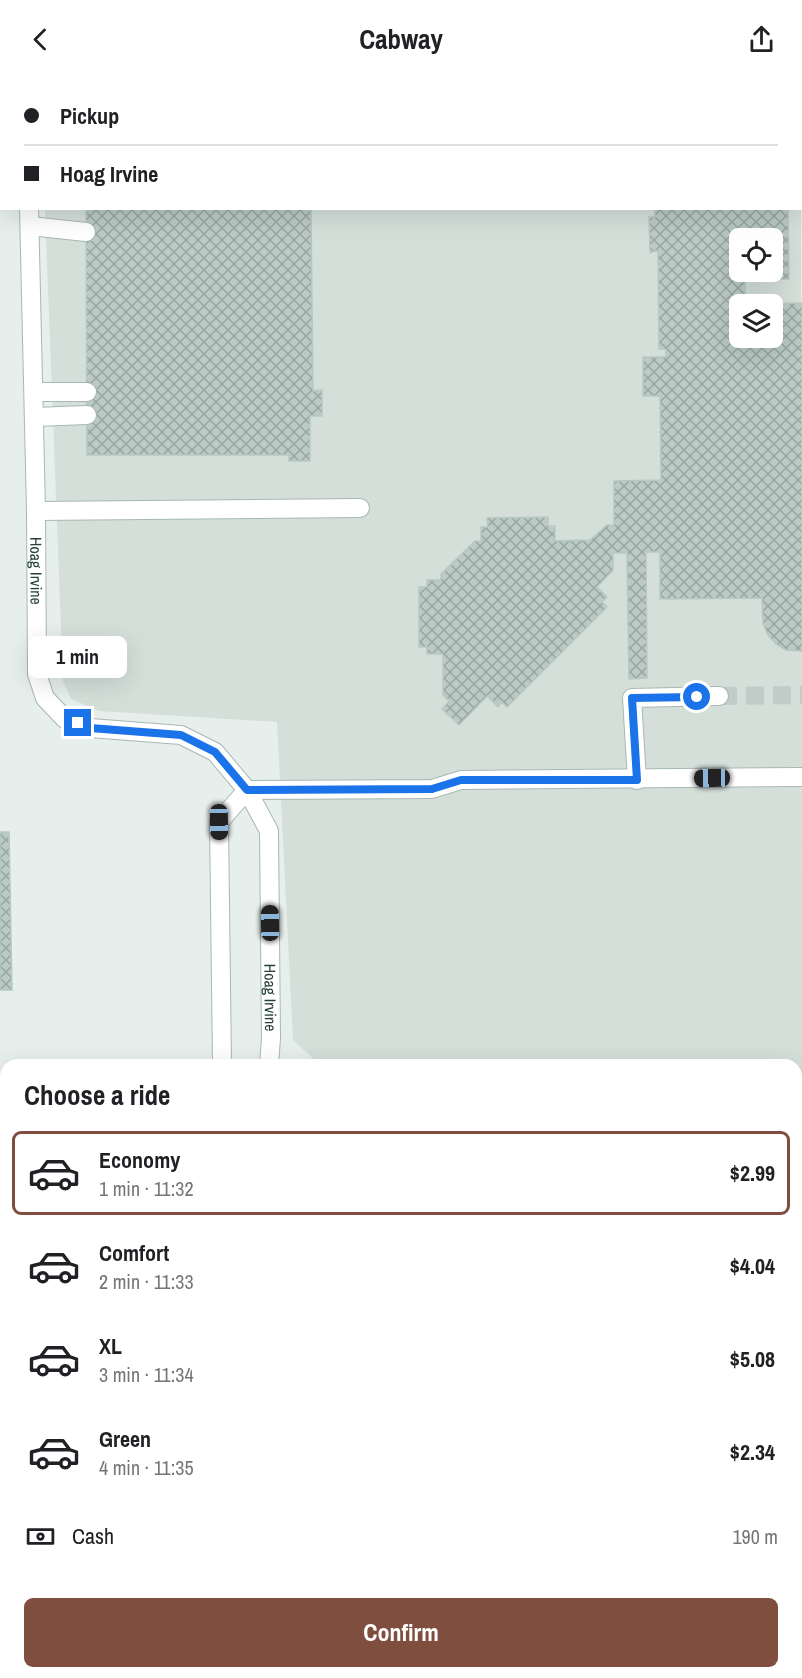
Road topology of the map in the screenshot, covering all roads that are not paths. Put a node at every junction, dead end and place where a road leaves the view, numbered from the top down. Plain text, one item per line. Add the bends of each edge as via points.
1 (29, 217) edge
2 (86, 232) dead end
3 (34, 392) junction
4 (87, 392) dead end
5 (87, 416) dead end
6 (34, 417) junction
7 (360, 508) dead end
8 (36, 511) junction
9 (719, 696) tunnel mouth
10 (802, 777) edge
11 (637, 780) junction
12 (247, 790) junction
13 (222, 1059) edge
14 (269, 1059) edge

1 - 2 street
1 - 3 street, Hoag Irvine
3 - 4 street
3 - 6 street, Hoag Irvine
5 - 6 street
6 - 8 street, Hoag Irvine
7 - 8 street
8 - 12 street, Hoag Irvine via 38,674 45,698 65,719 90,728 181,735 215,752
9 - 11 street via 632,698
10 - 11 street
11 - 12 street via 461,780 432,789
12 - 13 street via 219,822
12 - 14 street, Hoag Irvine via 268,831

